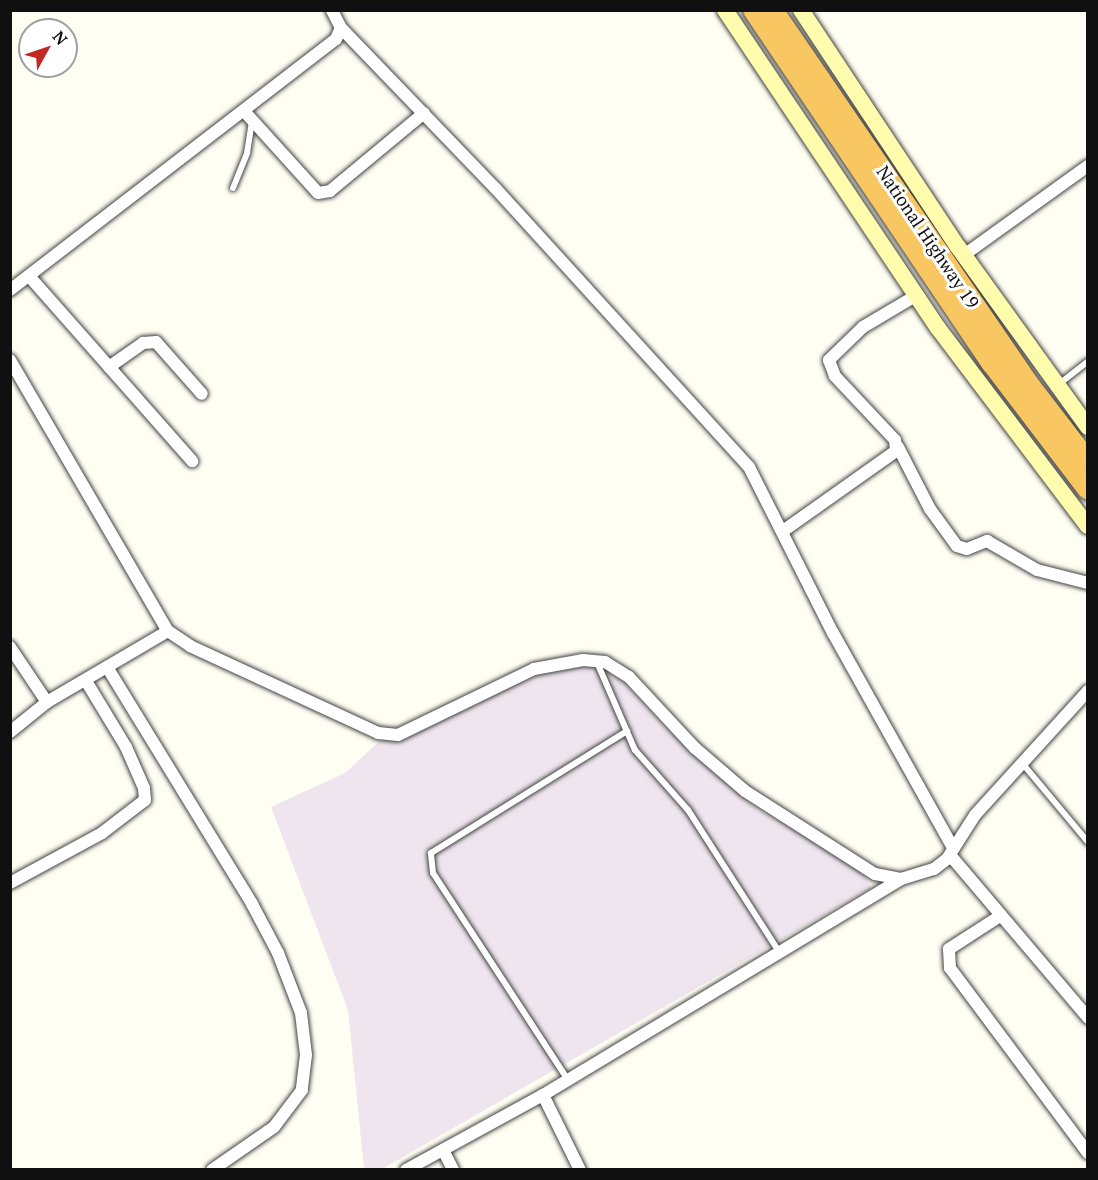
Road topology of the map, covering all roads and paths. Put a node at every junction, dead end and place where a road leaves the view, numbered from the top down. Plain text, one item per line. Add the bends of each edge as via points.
1 (332, 10) edge
2 (725, 10) edge
3 (753, 10) edge
4 (773, 10) edge
5 (801, 10) edge
6 (341, 28) junction
7 (424, 113) junction
8 (248, 116) junction
9 (1088, 166) edge
10 (233, 188) dead end
11 (964, 255) junction
12 (29, 276) junction
13 (10, 291) edge
14 (917, 295) junction
15 (10, 360) edge
16 (1088, 362) edge
17 (109, 367) junction
18 (1057, 387) junction
19 (202, 394) dead end
20 (1088, 427) edge
21 (898, 447) junction
22 (192, 461) dead end
23 (1088, 461) edge
24 (1088, 490) edge
25 (1088, 526) edge
26 (783, 531) junction
27 (1088, 583) edge
28 (168, 631) junction
29 (10, 647) edge
30 (595, 660) junction
31 (107, 667) junction
32 (86, 681) junction
33 (1088, 691) edge
34 (47, 702) junction
35 (627, 731) junction
36 (10, 732) edge
37 (1022, 764) junction
38 (1088, 842) edge
39 (951, 851) junction
40 (901, 879) junction
41 (10, 882) edge
42 (1000, 916) junction
43 (781, 954) junction
44 (1088, 1018) edge
45 (568, 1080) junction
46 (543, 1095) junction
47 (443, 1150) junction
48 (1088, 1153) edge
49 (212, 1170) edge
50 (406, 1170) edge
51 (453, 1170) edge
52 (580, 1170) edge

1 - 6 street
2 - 14 main road
3 - 24 highway via 998,373
4 - 23 highway, National Highway 19 via 1029,384
5 - 11 main road
6 - 7 street
6 - 8 street via 336,39
7 - 8 street via 324,193 312,190
7 - 26 street via 735,448
8 - 10 lane via 248,153
8 - 12 street
9 - 11 street
11 - 18 main road
12 - 13 street
12 - 17 street
14 - 21 street via 863,327 829,360 835,376 879,420
14 - 25 main road via 1010,427
15 - 28 street
16 - 18 lane
17 - 19 street via 143,343 156,342
17 - 22 street
18 - 20 main road
21 - 26 street via 822,507
21 - 27 street via 930,509 957,546 967,549 987,541 1046,574
26 - 39 street via 833,633
28 - 30 street via 190,646 331,714 391,736 534,669
28 - 31 street
29 - 34 street
30 - 35 lane
30 - 40 street via 629,677 695,748 759,802 875,874
31 - 32 street
31 - 49 street via 252,904 278,953 301,1013 306,1054 302,1090 274,1127
32 - 34 street
32 - 41 street via 126,747 144,788 145,800 102,833
33 - 37 street
34 - 36 street
35 - 43 lane via 644,762 688,810
35 - 45 lane via 439,846 431,853 429,864
37 - 38 lane
37 - 39 street via 975,815
39 - 40 street via 934,869
39 - 42 street
40 - 43 street
42 - 44 street
42 - 48 street via 949,949 950,968
43 - 45 street
45 - 46 street
46 - 47 street
46 - 52 street
47 - 50 street
47 - 51 street

